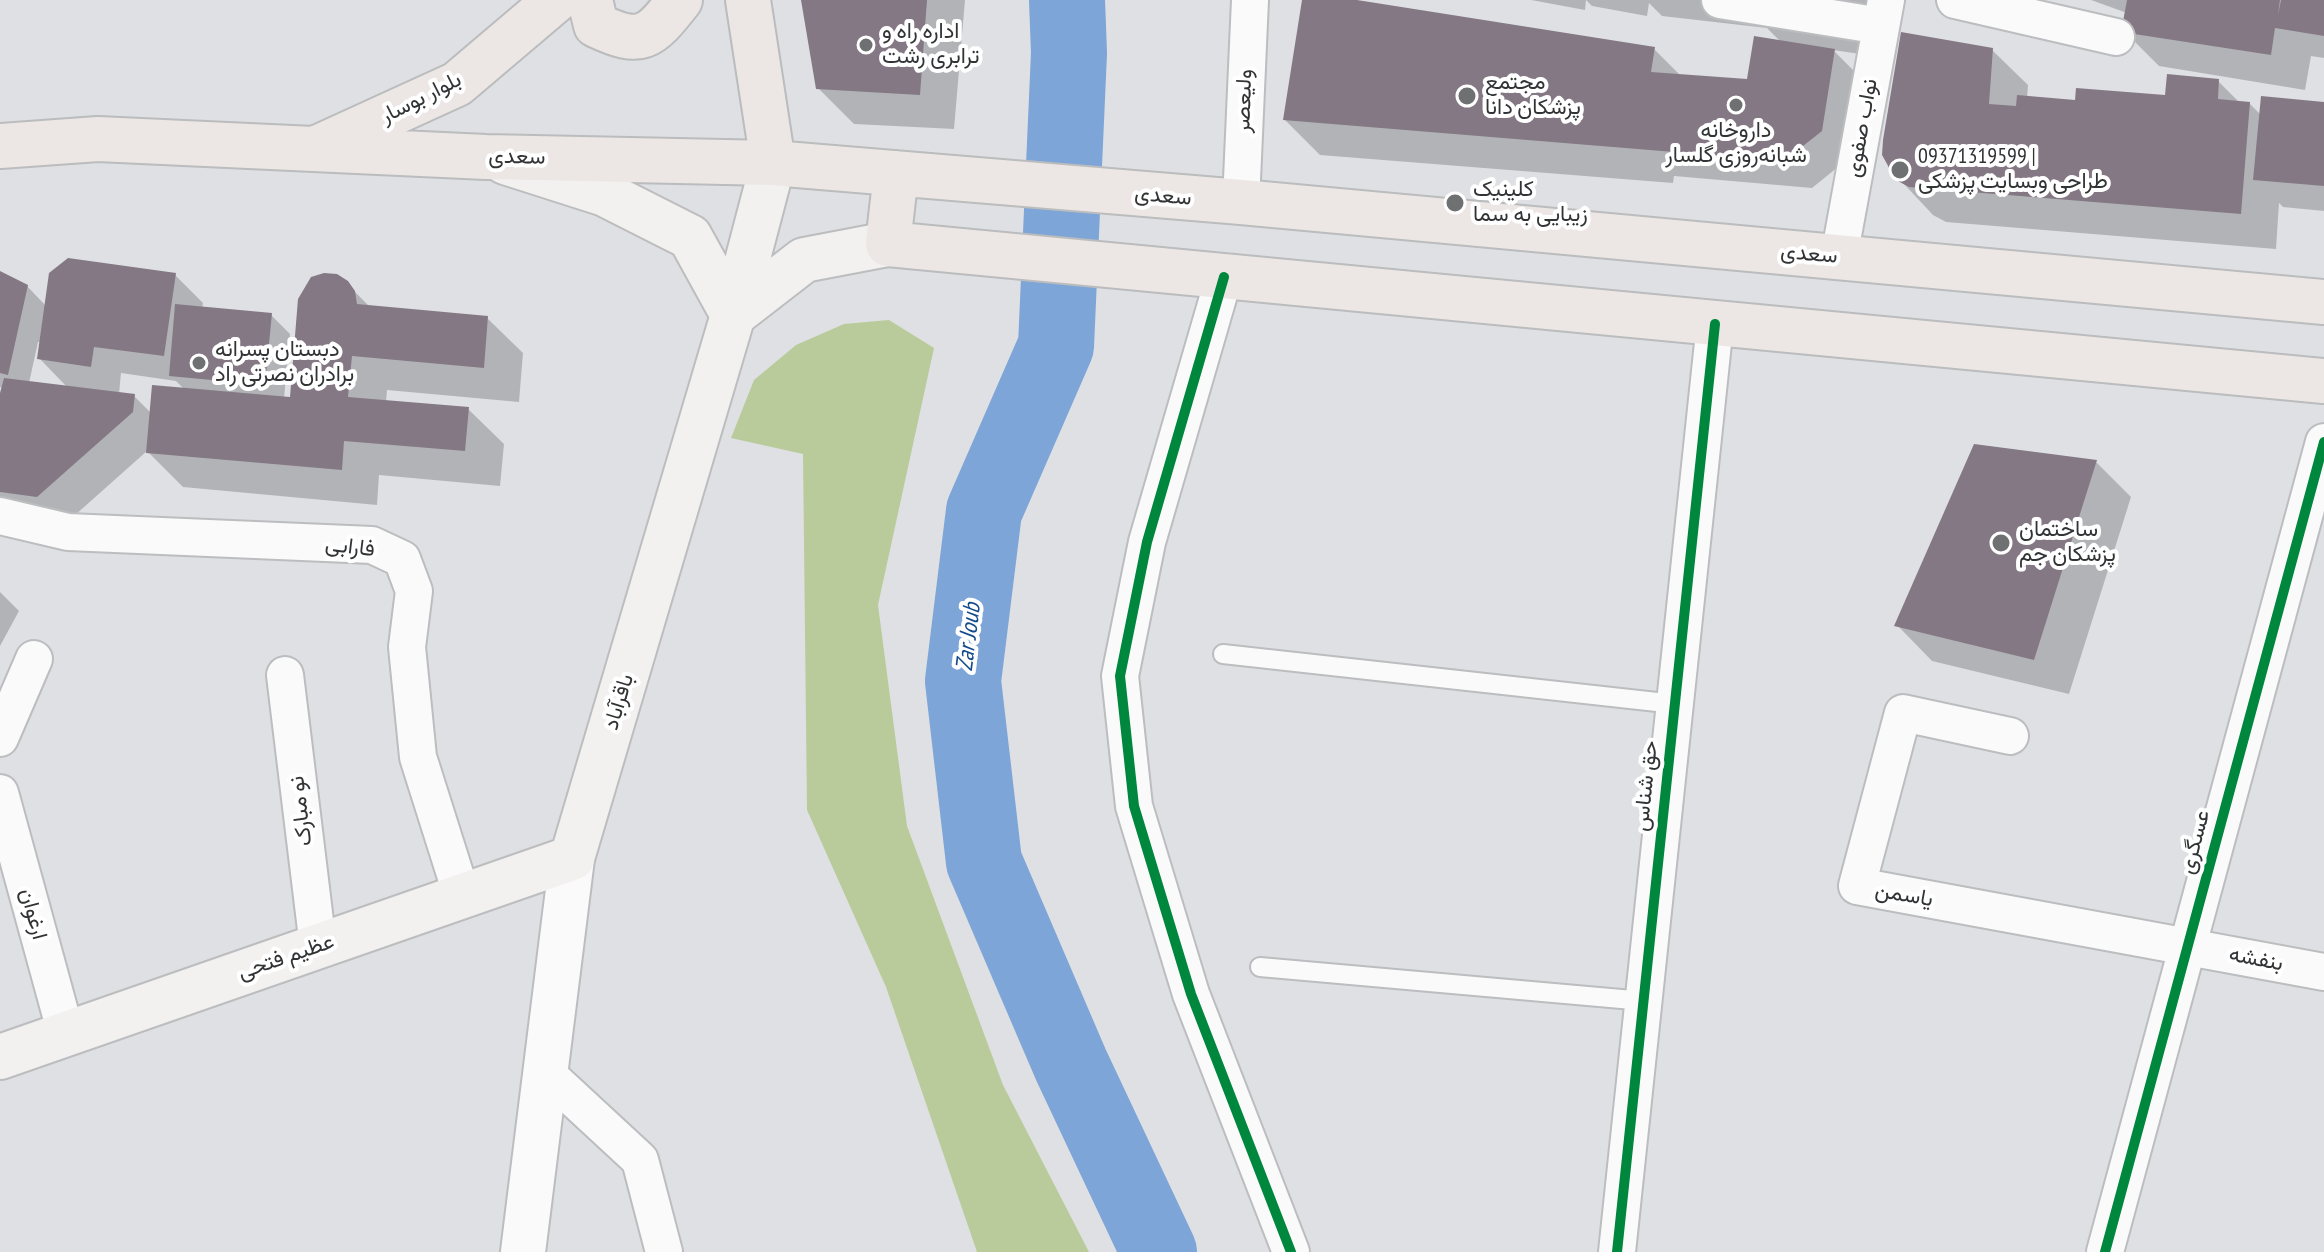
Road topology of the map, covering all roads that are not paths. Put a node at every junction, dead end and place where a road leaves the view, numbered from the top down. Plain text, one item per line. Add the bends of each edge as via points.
1 (556, 0) edge
2 (590, 0) edge
3 (680, 0) edge
4 (748, 0) edge
5 (1250, 0) edge
6 (1720, 0) edge
7 (1955, 0) edge
8 (1884, 13) edge
9 (2116, 37) dead end
10 (0, 146) edge
11 (314, 149) junction
12 (486, 157) junction
13 (773, 163) junction
14 (896, 173) junction
15 (1241, 202) junction
16 (888, 244) junction
17 (1839, 257) junction
18 (1206, 275) junction
19 (2324, 302) edge
20 (733, 315) junction
21 (1715, 324) junction
22 (2324, 381) edge
23 (2324, 442) edge
24 (0, 516) edge
25 (1223, 654) dead end
26 (34, 659) dead end
27 (285, 675) dead end
28 (1675, 704) junction
29 (2010, 736) dead end
30 (0, 738) edge
31 (0, 793) edge
32 (572, 858) junction
33 (462, 896) junction
34 (318, 946) junction
35 (2188, 946) junction
36 (1260, 967) dead end
37 (2324, 972) edge
38 (1644, 1001) junction
39 (66, 1034) junction
40 (0, 1057) edge
41 (546, 1073) junction
42 (523, 1252) edge
43 (664, 1252) edge
44 (1291, 1252) edge
45 (1617, 1252) edge
46 (2105, 1252) edge

1 - 11 main road, بلوار بوسار via 457,84
2 - 3 main road via 596,25 624,38 655,31
4 - 13 main road
5 - 15 street, ولیعصر
6 - 8 street
7 - 9 street
8 - 17 street, نواب صفوی
10 - 11 main road, سعدی via 98,139
11 - 12 main road, سعدی
12 - 13 main road, سعدی
12 - 20 main road via 605,194 690,237
13 - 14 main road, سعدی
13 - 20 main road, باقرآباد
14 - 15 main road, سعدی
14 - 16 main road
15 - 17 main road, سعدی
16 - 18 main road
16 - 20 main road via 804,260
17 - 19 main road, سعدی
18 - 21 main road
18 - 44 street via 1120,676 1134,806 1191,994
20 - 32 main road, باقرآباد
21 - 22 main road
21 - 28 street, حق شناس
23 - 35 street, عسگری
24 - 33 street, فارابی via 68,532 372,545 402,559 414,591 407,647 418,757
25 - 28 lane
26 - 30 street
27 - 34 street, نو مبارک
28 - 38 street, حق شناس
29 - 35 street, یاسمن via 1903,713 1857,886
31 - 39 street, ارغوان
32 - 33 main road, عظیم فتحی
32 - 41 street, باقرآباد
33 - 34 main road, عظیم فتحی
34 - 39 main road, عظیم فتحی
35 - 37 street, بنفشه
35 - 46 street, عسگری
36 - 38 lane
38 - 45 street, حق شناس
39 - 40 main road, عظیم فتحی
41 - 42 street, باقرآباد
41 - 43 street via 640,1160

